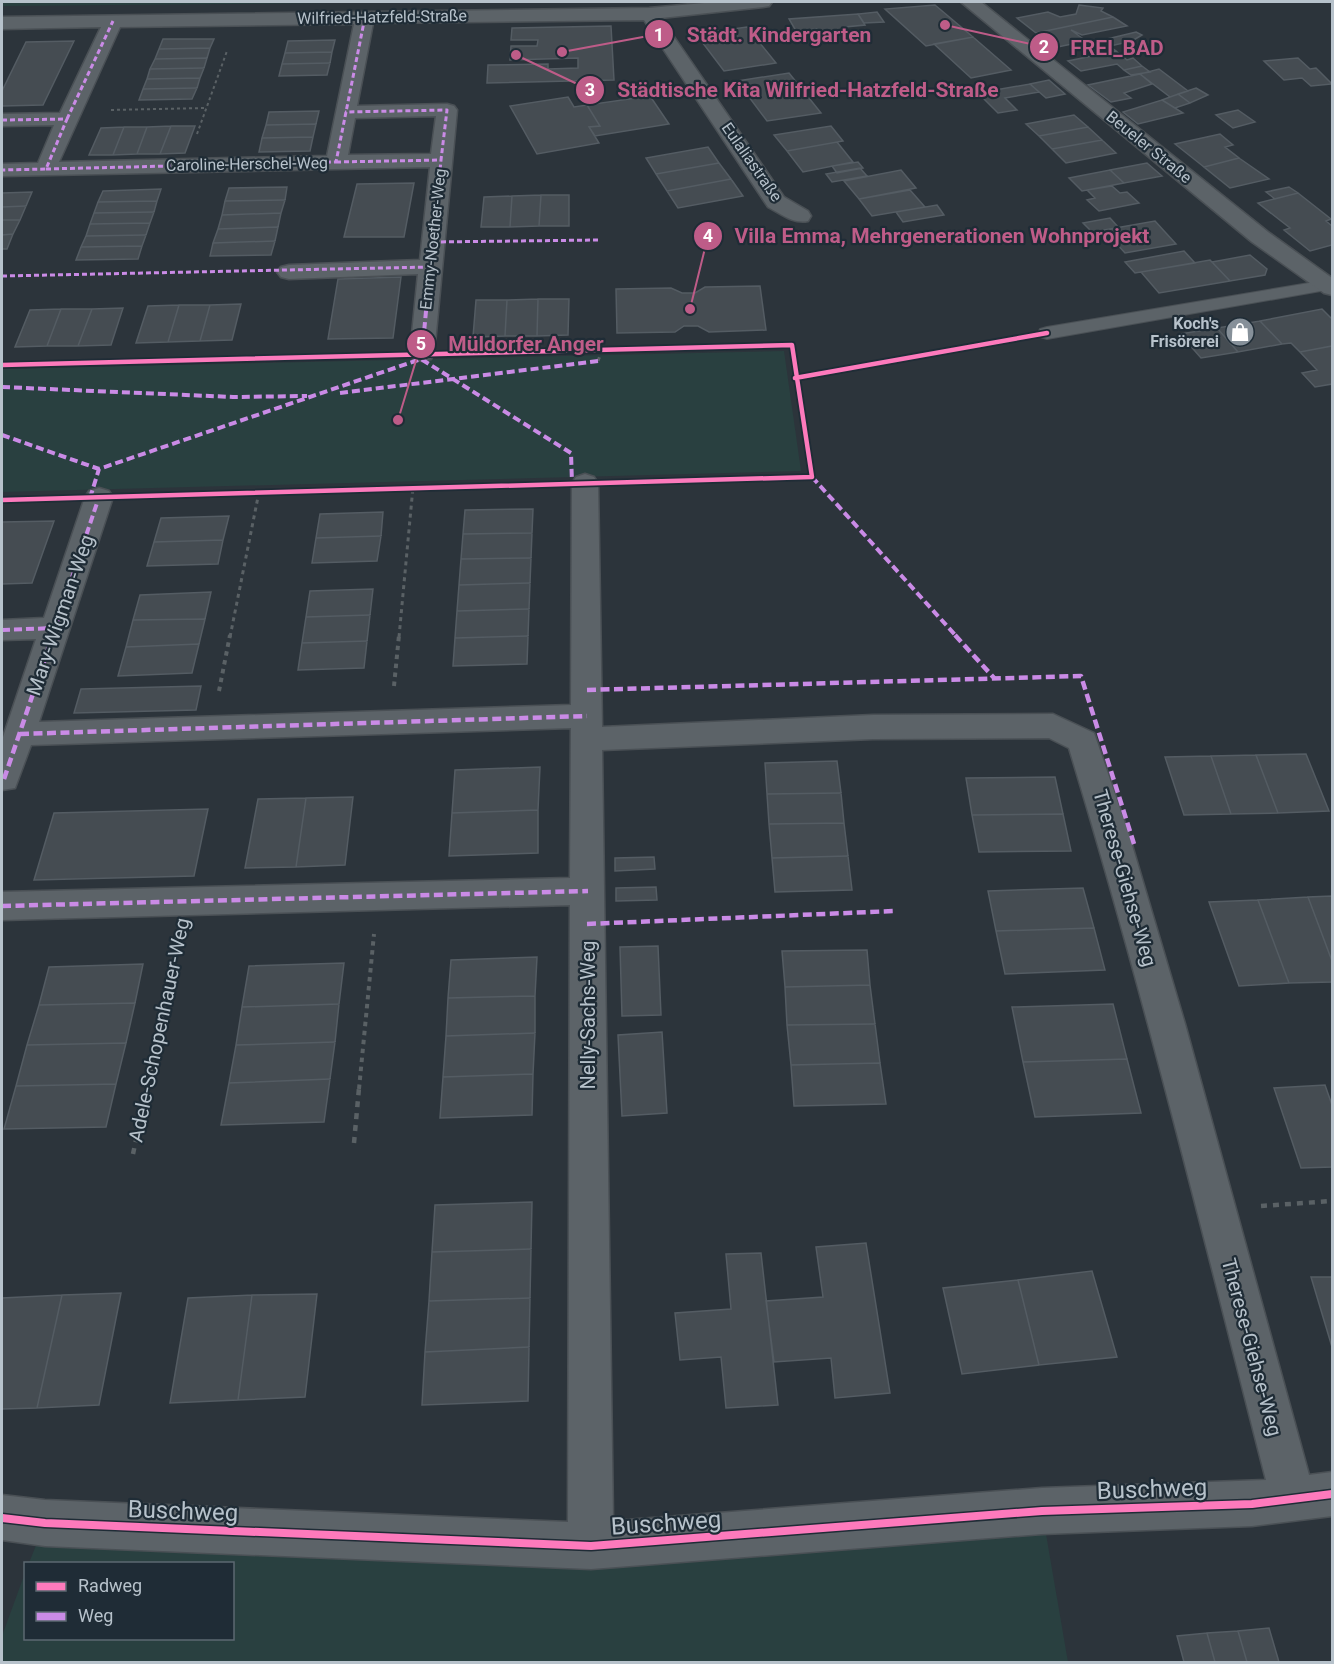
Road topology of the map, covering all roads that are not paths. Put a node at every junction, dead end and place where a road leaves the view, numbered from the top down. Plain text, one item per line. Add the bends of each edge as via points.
1 (763, 2) edge
2 (970, 2) edge
3 (648, 14) junction
4 (365, 17) junction
5 (113, 21) junction
6 (2, 23) edge
7 (345, 112) junction
8 (69, 115) junction
9 (2, 120) edge
10 (441, 160) junction
11 (336, 162) junction
12 (46, 169) junction
13 (2, 170) edge
14 (800, 216) dead end
15 (430, 267) junction
16 (289, 272) dead end
17 (1330, 287) edge
18 (1047, 333) dead end
19 (422, 354) dead end
20 (585, 483) dead end
21 (99, 497) dead end
22 (56, 628) junction
23 (2, 630) edge
24 (587, 728) junction
25 (20, 734) junction
26 (2, 781) edge
27 (588, 891) junction
28 (2, 906) edge
29 (1313, 1496) edge
30 (2, 1518) edge
31 (591, 1546) junction

1 - 3 street, Wilfried-Hatzfeld-Straße
2 - 17 street, Beueler Straße via 1260,237
3 - 4 street, Wilfried-Hatzfeld-Straße
3 - 14 street, Eulaliastraße via 776,202
4 - 5 street, Wilfried-Hatzfeld-Straße
4 - 7 street, Caroline-Herschel-Weg
5 - 6 street, Wilfried-Hatzfeld-Straße
5 - 8 street
7 - 10 street, Emmy-Noether-Weg via 447,110
7 - 11 street, Caroline-Herschel-Weg
8 - 9 street
8 - 12 street
10 - 11 street, Emmy-Noether-Weg
10 - 15 street, Emmy-Noether-Weg
11 - 12 street, Caroline-Herschel-Weg
12 - 13 street, Caroline-Herschel-Weg
15 - 16 street
15 - 19 street, Emmy-Noether-Weg
17 - 18 lane
20 - 24 street, Nelly-Sachs-Weg
21 - 22 street, Mary-Wigman-Weg
22 - 23 street
22 - 25 street, Mary-Wigman-Weg
24 - 25 street via 390,721
24 - 27 street, Nelly-Sachs-Weg
24 - 29 street, Therese-Giehse-Weg via 1053,726 1083,741 1120,856 1215,1209
25 - 26 street, Mary-Wigman-Weg
27 - 28 street, Adele-Schopenhauer-Weg via 186,905
27 - 31 street, Nelly-Sachs-Weg
29 - 31 street, Buschweg via 1252,1504 1042,1511
30 - 31 street, Buschweg

